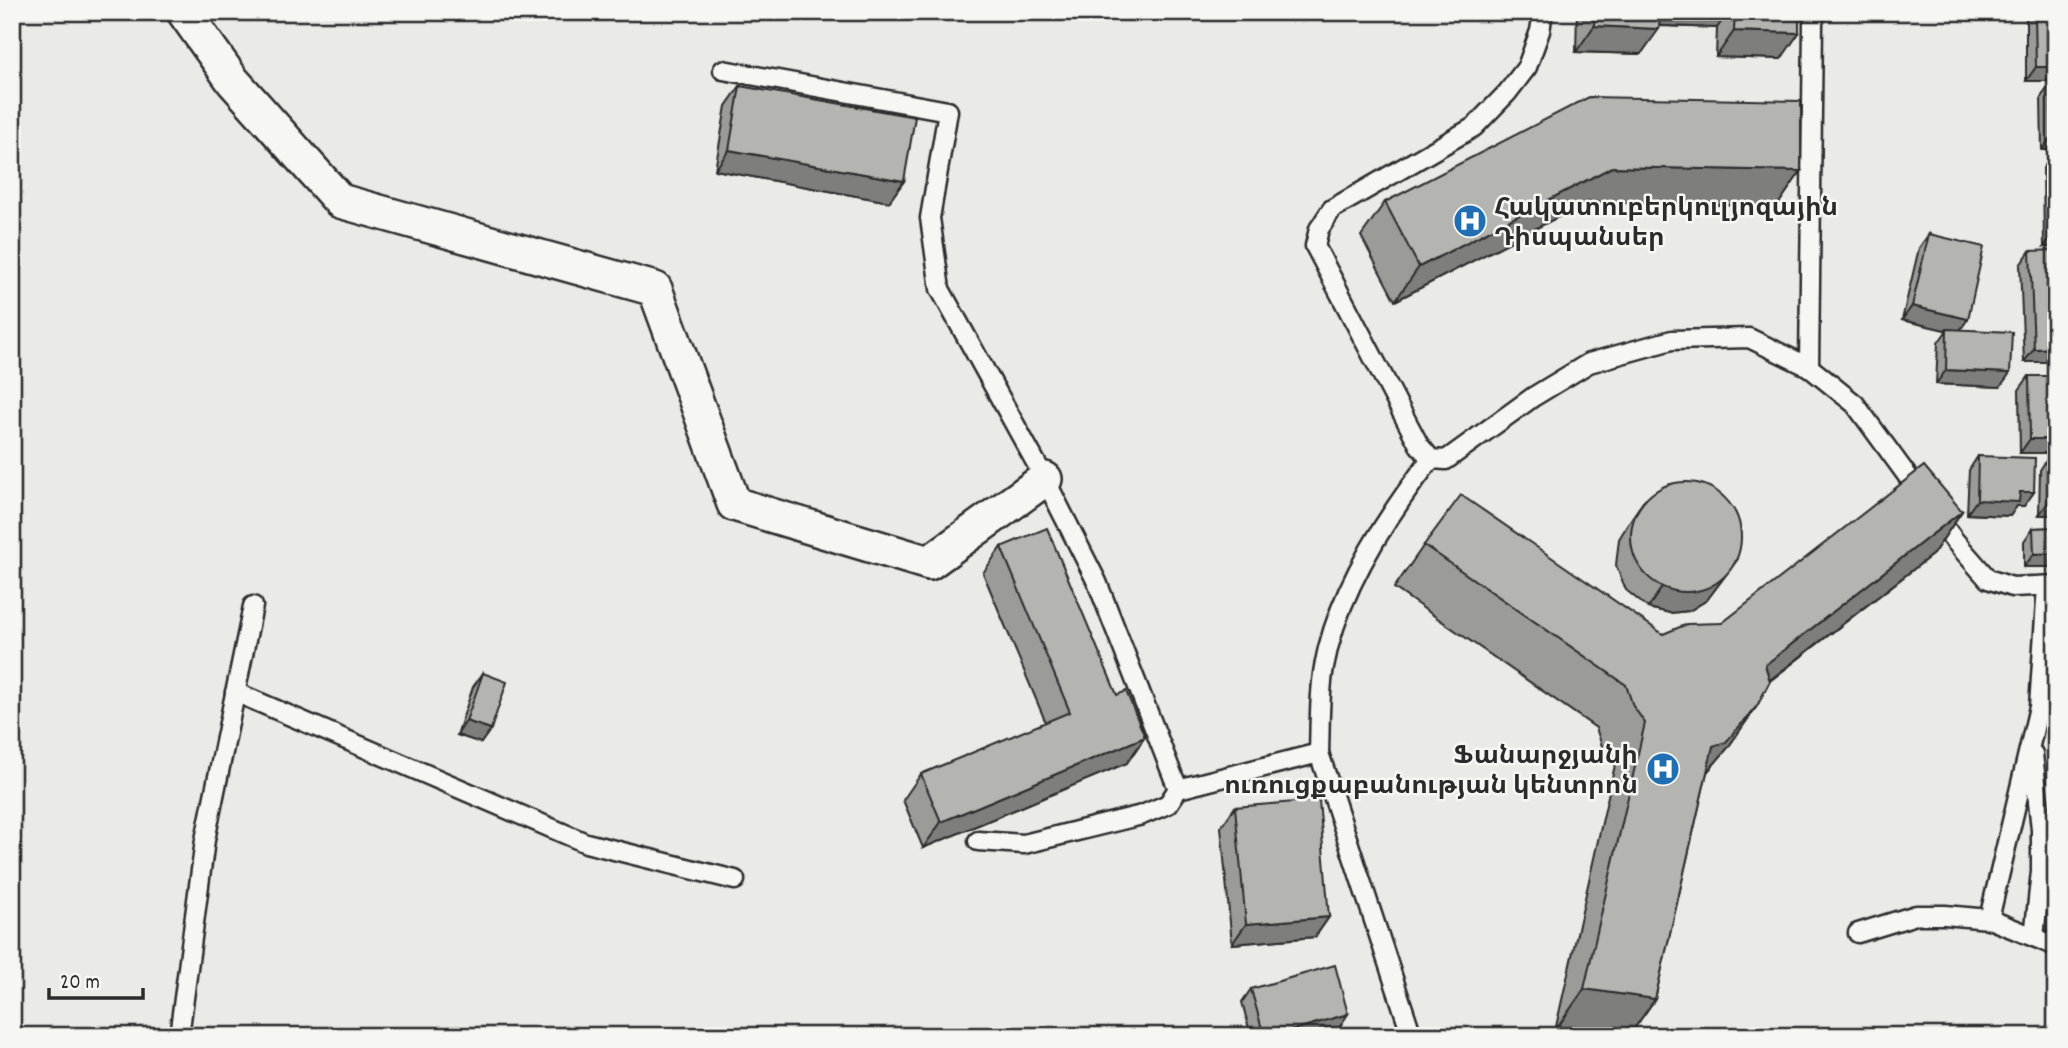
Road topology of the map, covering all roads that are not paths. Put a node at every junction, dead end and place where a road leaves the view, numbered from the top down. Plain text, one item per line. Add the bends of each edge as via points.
1 (184, 12) edge
2 (1543, 12) edge
3 (1817, 12) edge
4 (723, 70) dead end
5 (1809, 367) junction
6 (1431, 458) junction
7 (1045, 479) junction
8 (2051, 586) edge
9 (253, 606) dead end
10 (235, 692) junction
11 (2032, 740) junction
12 (1319, 753) junction
13 (1178, 789) junction
14 (978, 841) dead end
15 (735, 880) dead end
16 (1989, 919) junction
17 (1858, 933) dead end
18 (2034, 937) junction
19 (2056, 946) edge
20 (179, 1036) edge
21 (1412, 1036) edge

1 - 7 street via 233,81 340,201 655,289 734,504 929,563
2 - 6 lane via 1527,67 1474,127 1332,209 1319,229 1315,246 1419,445
3 - 5 lane via 1813,22
4 - 7 lane via 948,111 930,218 940,289
5 - 6 lane via 1749,338 1672,340 1589,363 1446,460
5 - 8 lane via 1855,404 1988,579 2012,587
6 - 12 lane via 1378,537 1336,622 1324,667
7 - 13 lane via 1097,582
8 - 11 lane
9 - 10 lane
10 - 15 lane via 586,843
10 - 20 lane via 205,840
11 - 16 lane
11 - 18 lane via 2041,829
12 - 13 lane
12 - 21 lane
13 - 14 lane via 1168,804 1142,815 1024,844
16 - 17 lane via 1916,915
16 - 18 lane
18 - 19 lane

